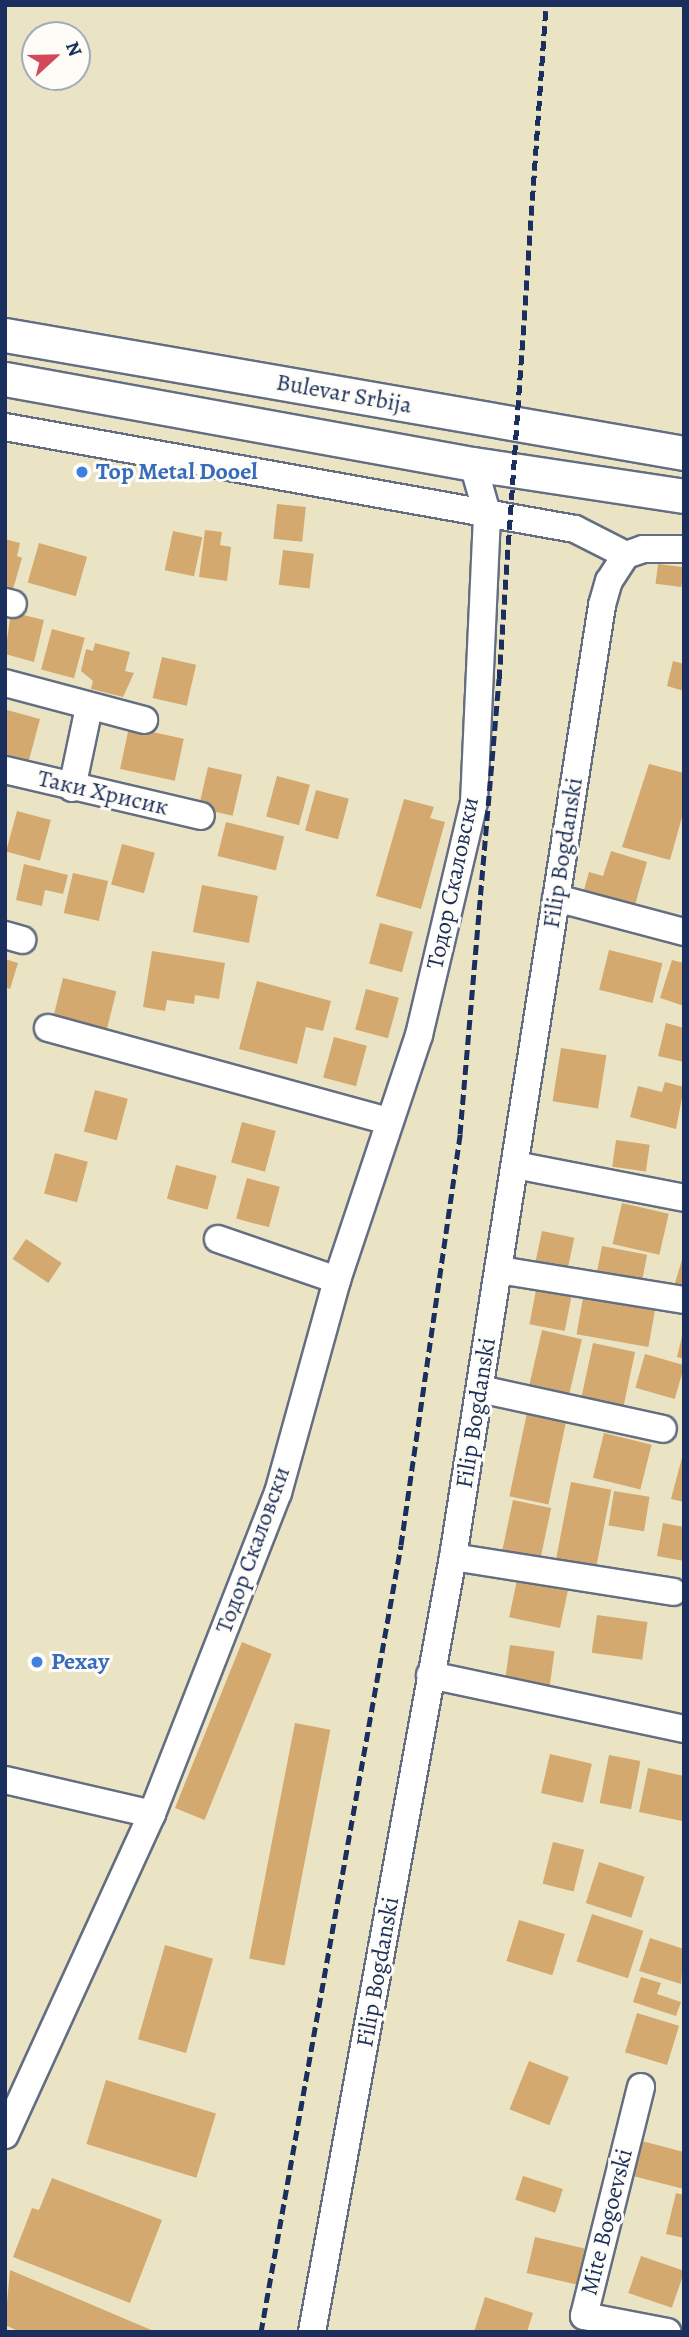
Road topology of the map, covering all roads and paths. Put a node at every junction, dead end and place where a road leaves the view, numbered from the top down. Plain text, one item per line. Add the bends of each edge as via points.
1 (5, 335) edge
2 (5, 379) edge
3 (5, 428) edge
4 (684, 453) edge
5 (473, 464) junction
6 (684, 496) edge
7 (487, 513) junction
8 (684, 549) edge
9 (626, 555) junction
10 (5, 683) edge
11 (89, 707) junction
12 (144, 720) dead end
13 (5, 770) edge
14 (72, 788) junction
15 (201, 816) dead end
16 (556, 898) junction
17 (684, 932) edge
18 (48, 1028) dead end
19 (389, 1121) junction
20 (515, 1165) junction
21 (684, 1198) edge
22 (218, 1239) dead end
23 (499, 1270) junction
24 (337, 1280) junction
25 (684, 1300) edge
26 (480, 1389) junction
27 (663, 1429) dead end
28 (453, 1557) junction
29 (673, 1592) dead end
30 (430, 1675) junction
31 (684, 1729) edge
32 (5, 1780) edge
33 (152, 1814) junction
34 (642, 2087) dead end
35 (5, 2135) edge
36 (312, 2332) edge
37 (667, 2332) edge

1 - 4 street, Bulevar Srbija
2 - 5 street, Bulevar Srbija
3 - 7 street
5 - 6 street, Bulevar Srbija
5 - 7 street, Тодор Скаловски
7 - 9 street via 575,529
7 - 19 street, Тодор Скаловски via 474,802 419,1035
8 - 9 street via 663,546
9 - 16 street, Filip Bogdanski via 616,566 602,605
10 - 11 street
11 - 12 street
11 - 14 street
13 - 14 street, Таки Хрисик
14 - 15 street, Таки Хрисик
16 - 17 street
16 - 20 street, Filip Bogdanski
18 - 19 street
19 - 24 street, Тодор Скаловски
20 - 21 street
20 - 23 street, Filip Bogdanski
22 - 24 street
23 - 25 street
23 - 26 street, Filip Bogdanski
24 - 33 street, Тодор Скаловски via 278,1493
26 - 27 street
26 - 28 street, Filip Bogdanski
28 - 29 street
28 - 30 street, Filip Bogdanski
30 - 31 street
30 - 36 street, Filip Bogdanski
32 - 33 street
33 - 35 street, Тодор Скаловски
34 - 37 street, Mite Bogoevski via 584,2316

